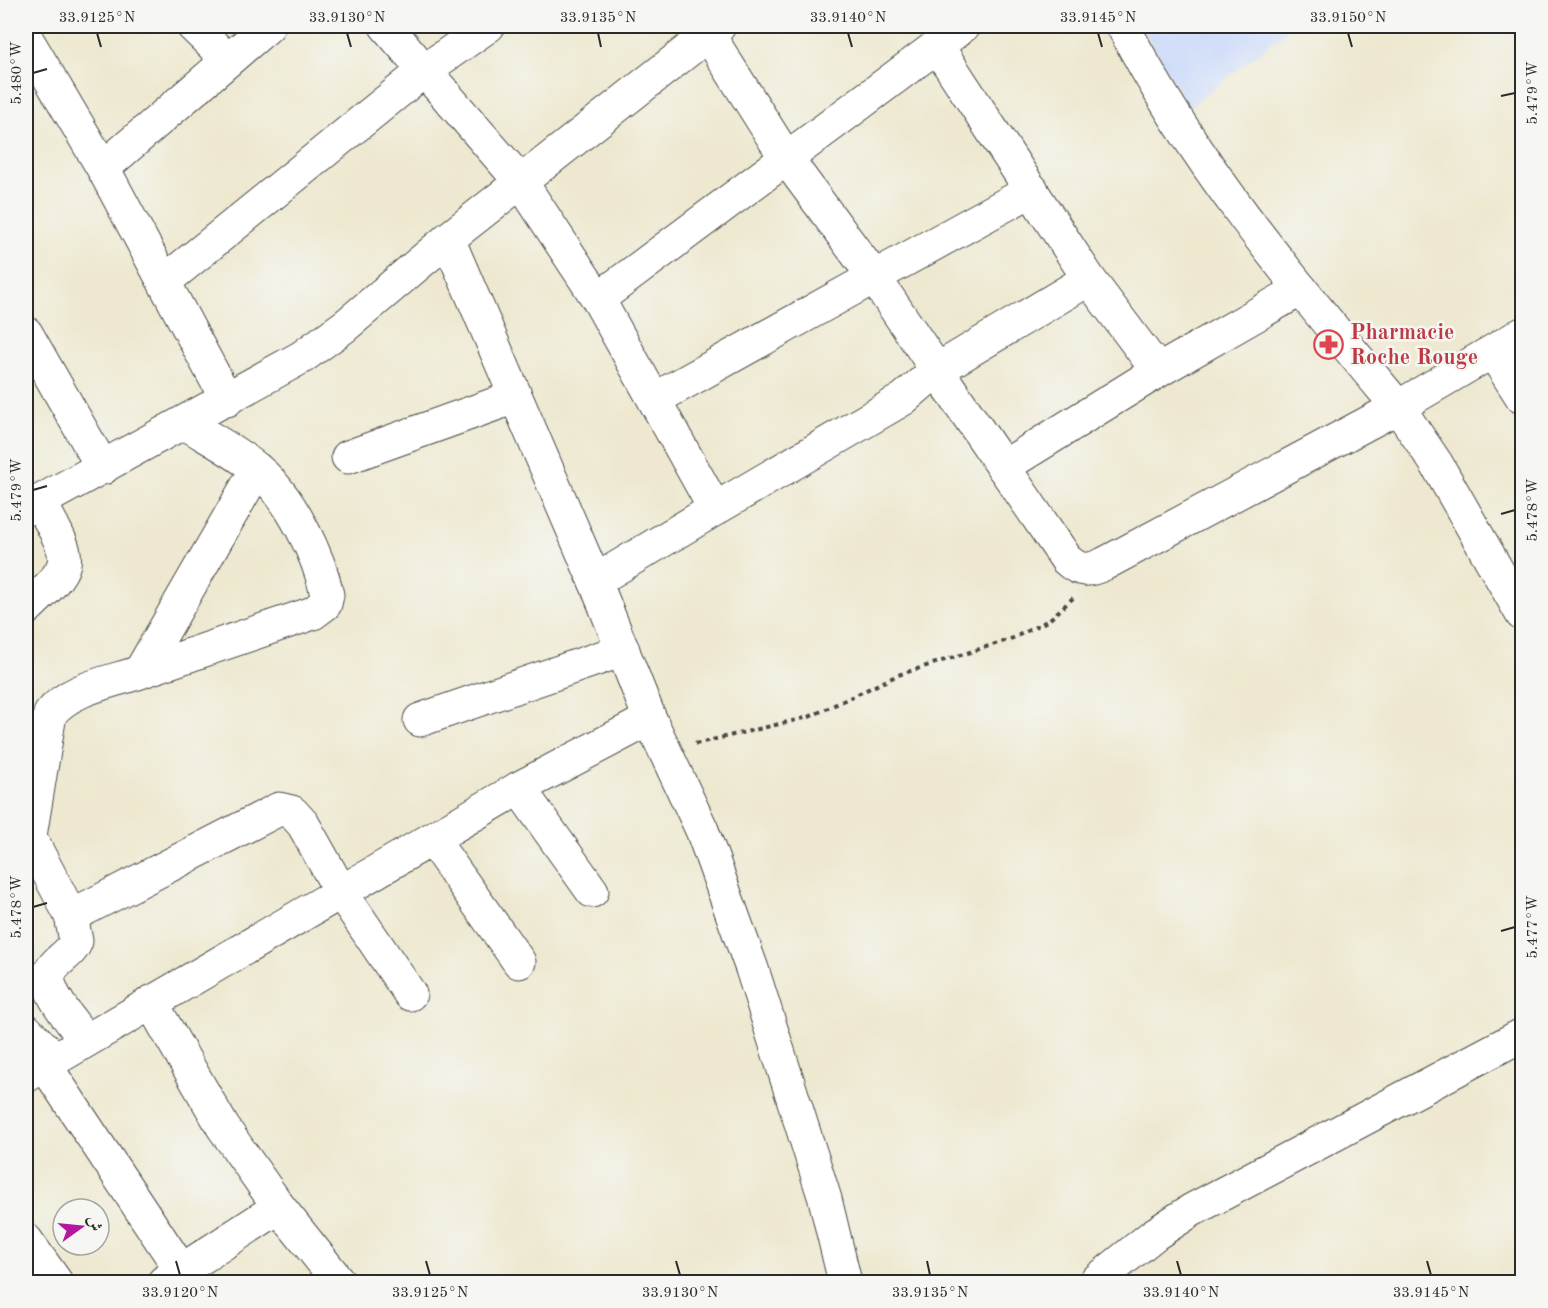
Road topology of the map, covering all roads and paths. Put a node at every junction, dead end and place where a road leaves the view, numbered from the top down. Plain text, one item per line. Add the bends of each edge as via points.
1 (193, 26) edge
2 (268, 26) edge
3 (386, 26) edge
4 (488, 26) edge
5 (963, 26) edge
6 (1123, 26) edge
7 (713, 30) edge
8 (26, 38) edge
9 (937, 46) junction
10 (228, 60) junction
11 (425, 70) junction
12 (37, 81) edge
13 (786, 158) junction
14 (103, 168) junction
15 (521, 182) junction
16 (1032, 190) junction
17 (448, 240) junction
18 (874, 277) junction
19 (1089, 279) junction
20 (165, 281) junction
21 (1301, 289) junction
22 (598, 299) junction
23 (26, 333) edge
24 (1522, 334) edge
25 (1493, 352) junction
26 (938, 370) junction
27 (1158, 371) junction
28 (515, 397) junction
29 (1522, 397) edge
30 (655, 399) junction
31 (227, 400) junction
32 (1398, 407) junction
33 (185, 423) junction
34 (348, 457) dead end
35 (103, 468) junction
36 (1003, 468) junction
37 (257, 469) junction
38 (33, 506) edge
39 (715, 509) junction
40 (1094, 569) junction
41 (595, 581) junction
42 (26, 609) edge
43 (1522, 614) edge
44 (623, 650) junction
45 (140, 672) junction
46 (650, 719) junction
47 (420, 720) dead end
48 (665, 750) junction
49 (519, 788) junction
50 (28, 833) edge
51 (432, 839) junction
52 (592, 891) dead end
53 (340, 892) junction
54 (71, 916) junction
55 (519, 962) dead end
56 (410, 994) dead end
57 (151, 1002) junction
58 (26, 1030) edge
59 (1522, 1035) edge
60 (85, 1040) junction
61 (42, 1066) edge
62 (279, 1207) junction
63 (27, 1246) edge
64 (177, 1279) edge
65 (56, 1282) edge
66 (339, 1282) edge
67 (844, 1282) edge
68 (1095, 1282) edge

1 - 10 street
2 - 10 street
3 - 11 street
4 - 11 street
5 - 9 street
6 - 21 street via 1198,155
7 - 13 street
7 - 15 street
8 - 12 street
9 - 13 street
9 - 16 street
10 - 14 street
11 - 15 street
11 - 20 street
12 - 14 street
13 - 18 street
13 - 22 street
14 - 20 street
15 - 17 street
15 - 22 street
16 - 18 street
16 - 19 street
17 - 28 street
17 - 31 street via 345,326 302,357
18 - 26 street
18 - 30 street
19 - 26 street
19 - 27 street
20 - 31 street
21 - 27 street
21 - 32 street
22 - 30 street
23 - 35 street
24 - 25 street
25 - 29 street
25 - 32 street
26 - 36 street
26 - 39 street via 903,399
27 - 36 street
28 - 34 street
28 - 41 street
30 - 39 street
31 - 33 street
32 - 40 street
32 - 43 street via 1436,463
33 - 35 street
33 - 37 street
35 - 38 street
36 - 40 street via 1067,560 1081,570
37 - 45 street
37 - 45 street via 279,492 299,526 325,587 325,604 313,613
38 - 42 street via 62,545 65,566 57,580
39 - 41 street
40 - 48 path via 1049,621 1011,639 898,675 809,717
41 - 44 street
44 - 46 street
44 - 47 street
45 - 50 street via 57,705 51,714
46 - 48 street
46 - 49 street
48 - 67 street via 702,830 752,969 825,1199
49 - 51 street
49 - 52 street
50 - 54 street
51 - 53 street
51 - 55 street
53 - 54 street via 303,824 292,812 279,809
53 - 56 street
53 - 57 street
54 - 60 street via 76,941 52,969 48,981
57 - 60 street
57 - 62 street via 223,1127
58 - 61 street
59 - 68 street via 1192,1210
60 - 61 street
61 - 64 street
62 - 64 street
62 - 66 street
63 - 65 street

